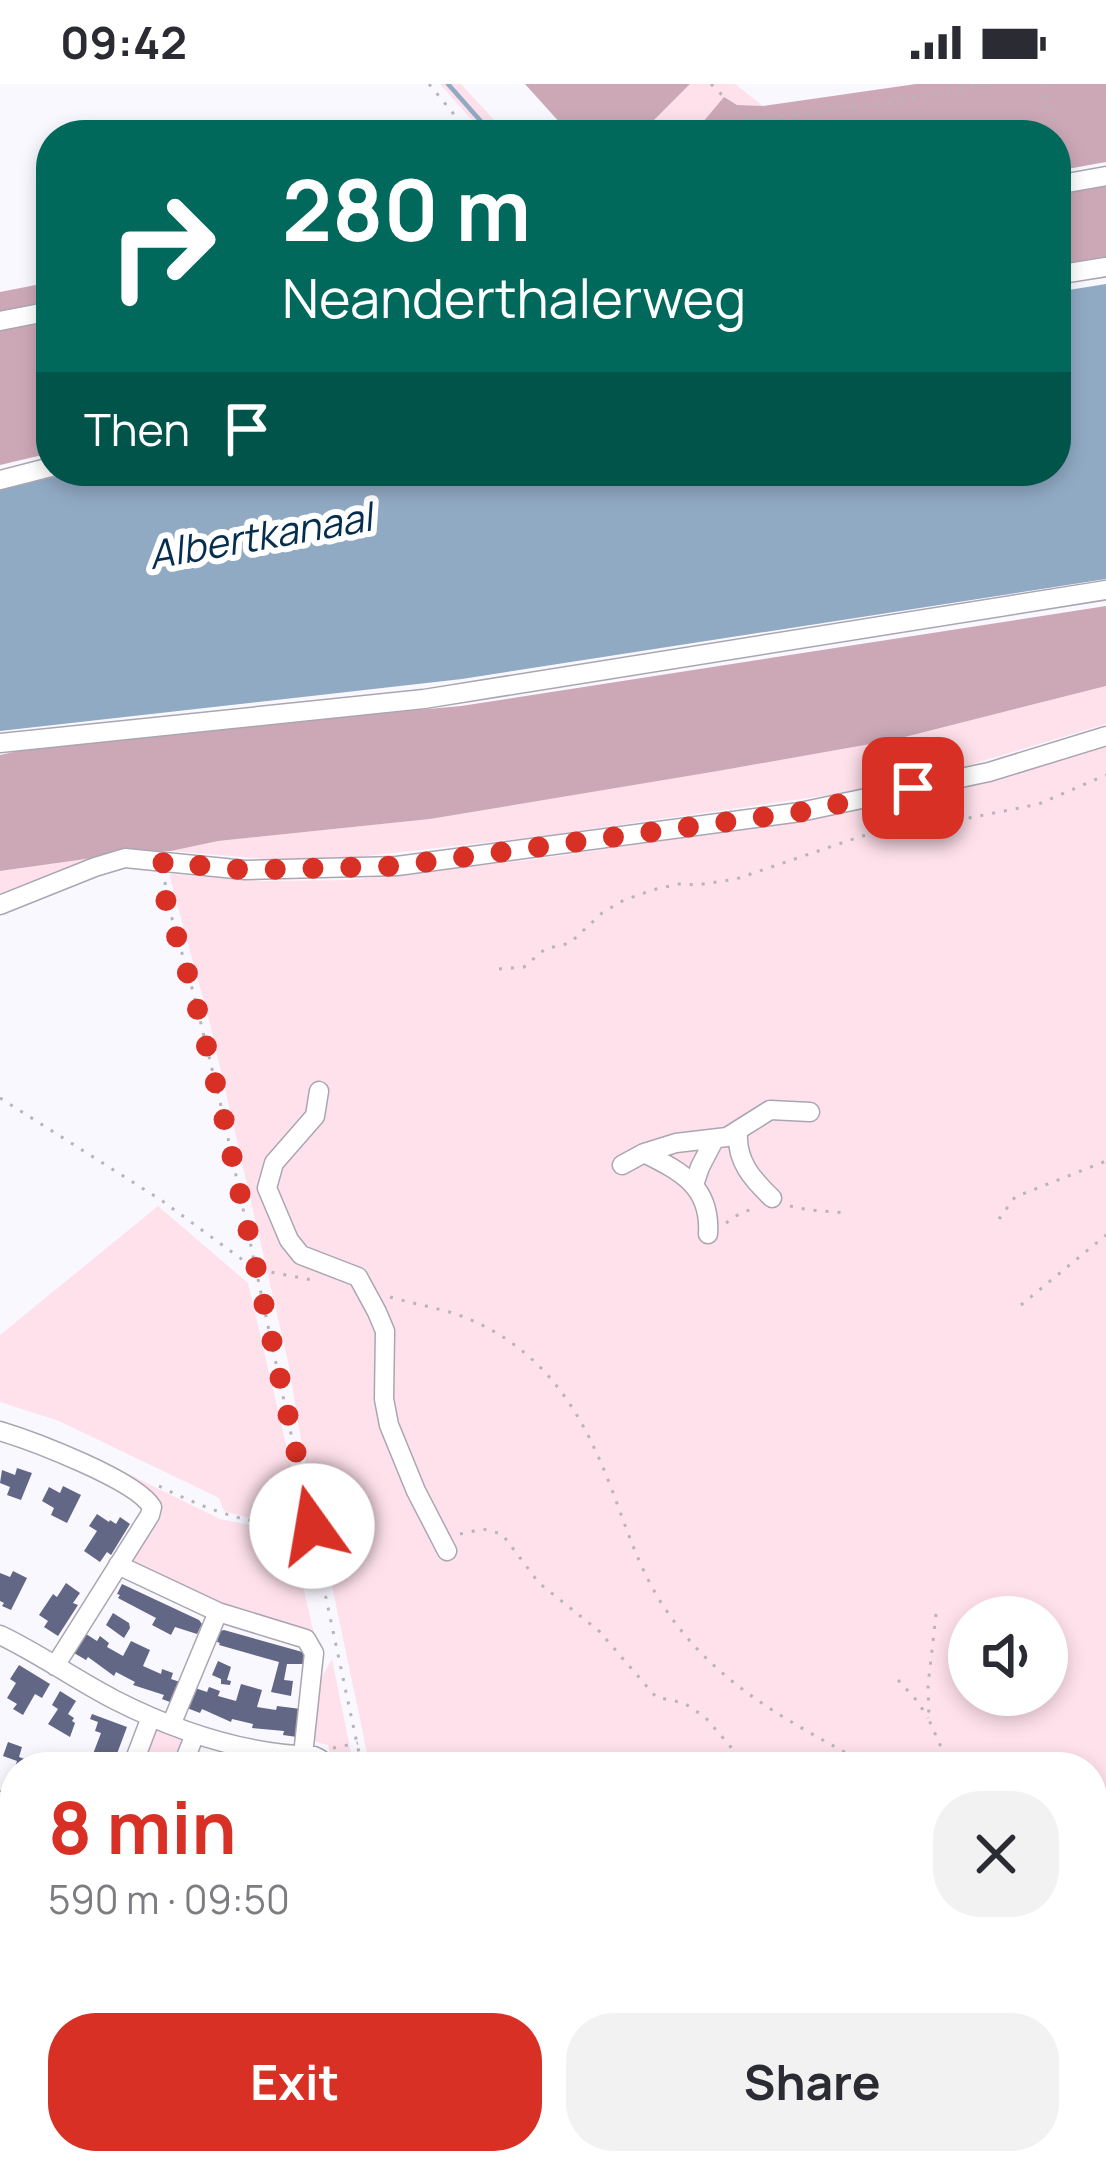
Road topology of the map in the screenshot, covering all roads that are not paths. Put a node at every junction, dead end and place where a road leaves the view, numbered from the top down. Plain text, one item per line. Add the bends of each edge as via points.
1 (1106, 176) edge
2 (1071, 182) edge
3 (1106, 267) edge
4 (1071, 273) edge
5 (36, 313) edge
6 (0, 321) edge
7 (36, 471) edge
8 (0, 480) edge
9 (1106, 590) edge
10 (1106, 736) edge
11 (0, 743) edge
12 (0, 905) edge
13 (319, 1091) dead end
14 (810, 1112) dead end
15 (738, 1132) junction
16 (714, 1140) junction
17 (644, 1153) junction
18 (622, 1165) dead end
19 (694, 1185) junction
20 (763, 1203) road end
21 (708, 1234) road end
22 (0, 1431) edge
23 (444, 1546) road end
24 (118, 1565) junction
25 (218, 1612) junction
26 (0, 1635) edge
27 (55, 1666) junction
28 (151, 1717) junction
29 (171, 1725) junction
30 (195, 1734) junction
31 (138, 1752) edge
32 (188, 1752) edge
33 (276, 1752) edge
34 (302, 1752) edge

1 - 2 street
3 - 4 street
5 - 6 street
7 - 8 street
9 - 11 street via 424,699
10 - 12 street via 988,772 800,812 397,866 245,870 125,858
13 - 23 street via 315,1116 274,1163 267,1188 302,1256 358,1277 377,1312 389,1425
14 - 15 street via 770,1110
15 - 16 street
15 - 20 street via 742,1162
16 - 17 street
16 - 19 street
17 - 18 street
17 - 19 street
19 - 21 street via 707,1207
22 - 24 street via 145,1496 150,1515
24 - 25 street
24 - 27 street
25 - 29 street
25 - 34 street via 306,1639 314,1653
26 - 27 street
27 - 28 street
28 - 29 street
28 - 31 street
29 - 30 street
30 - 32 street
30 - 33 street

